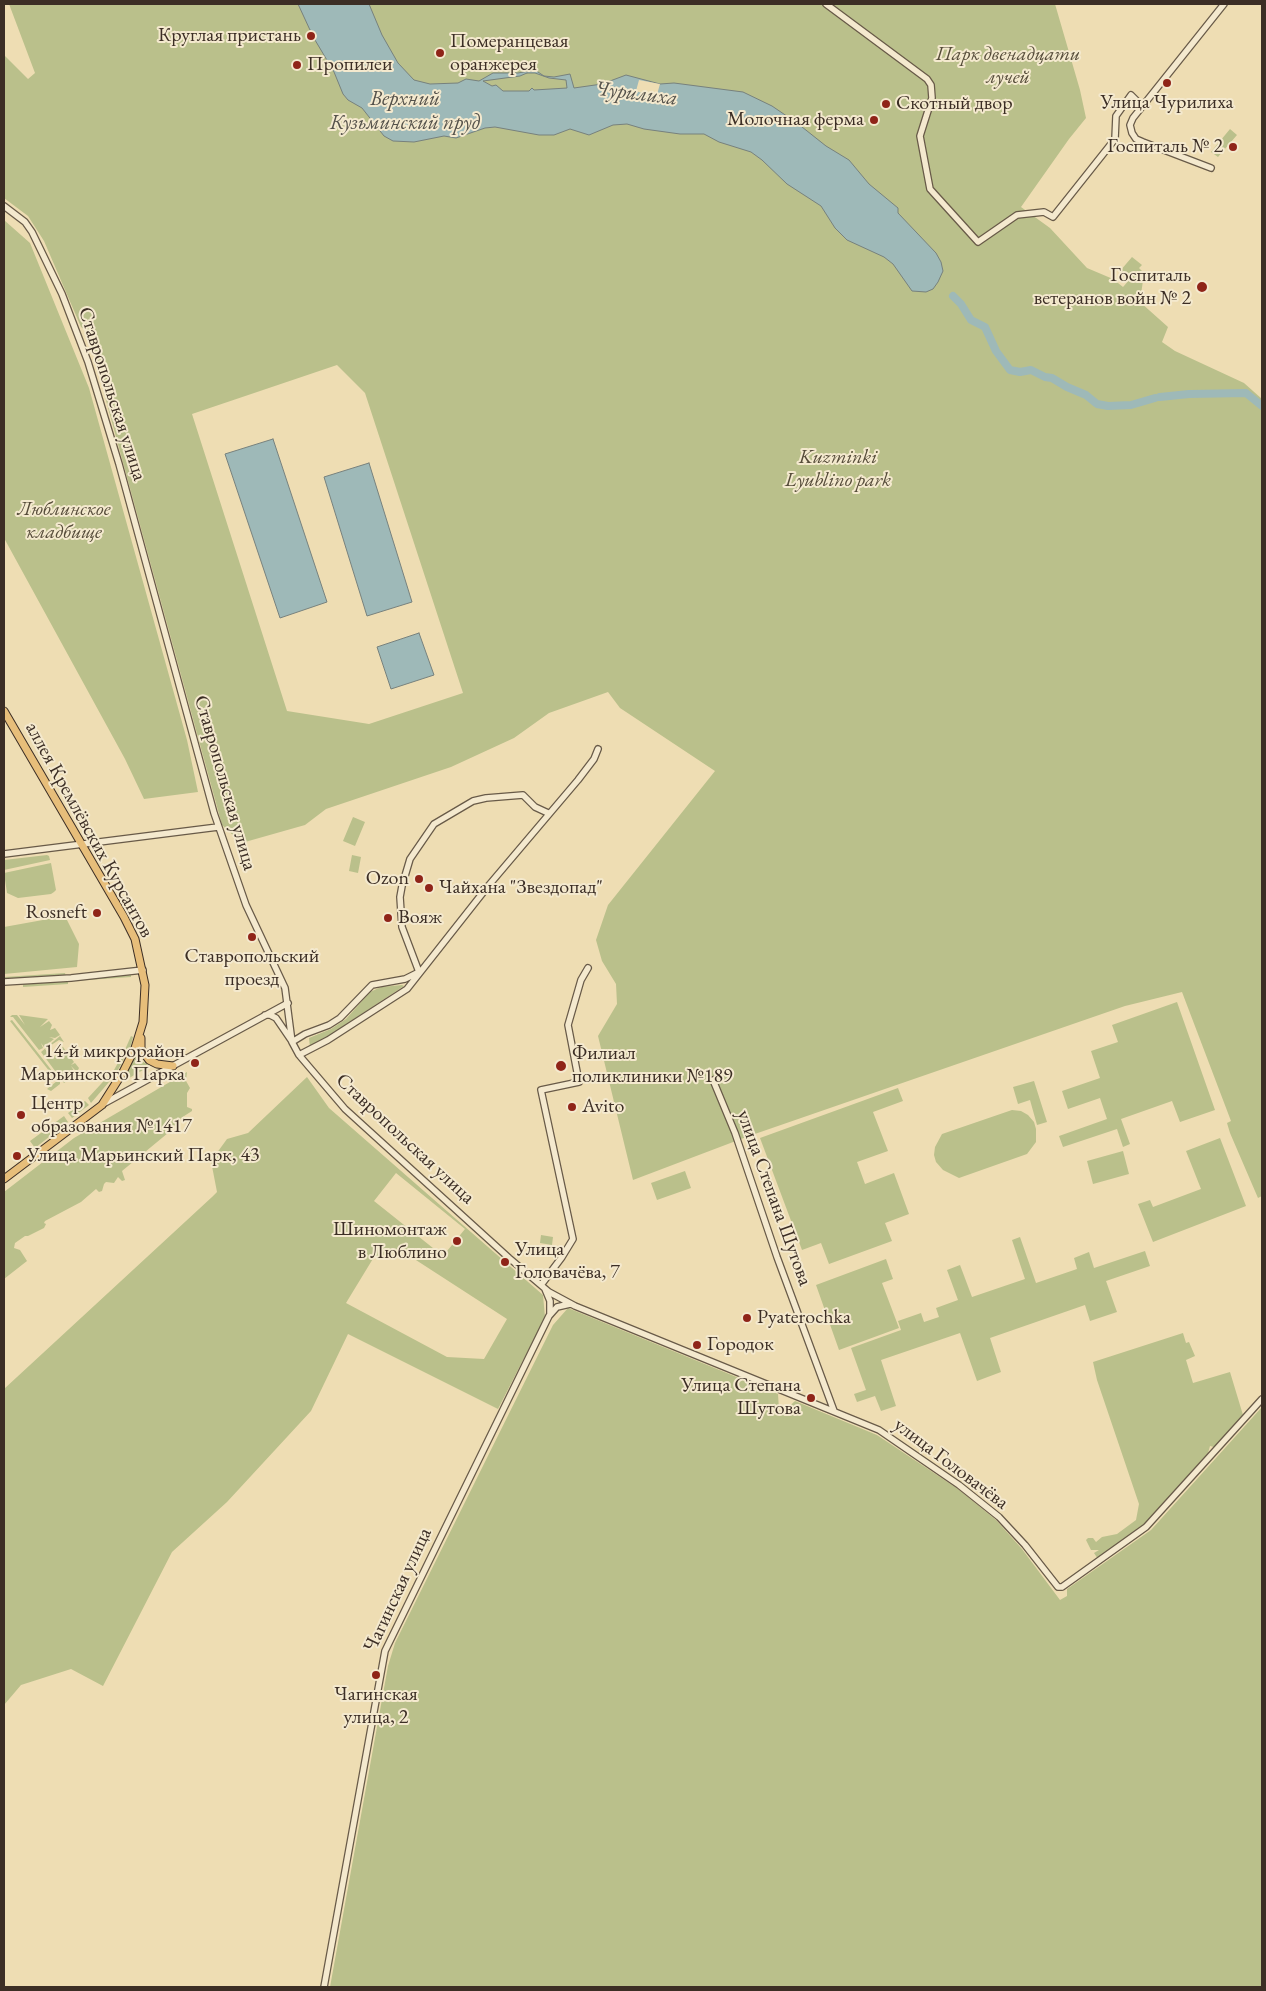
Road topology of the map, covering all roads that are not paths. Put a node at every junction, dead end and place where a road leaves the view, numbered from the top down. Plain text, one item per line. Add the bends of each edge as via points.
1 (826, 4) edge
2 (1224, 4) edge
3 (1142, 106) junction
4 (1211, 168) dead end
5 (4, 206) edge
6 (4, 711) edge
7 (598, 749) dead end
8 (548, 813) junction
9 (218, 827) junction
10 (82, 845) junction
11 (4, 854) edge
12 (588, 968) dead end
13 (143, 970) junction
14 (419, 972) junction
15 (4, 982) edge
16 (288, 1003) junction
17 (264, 1016) junction
18 (141, 1030) junction
19 (292, 1042) junction
20 (299, 1055) junction
21 (173, 1066) junction
22 (713, 1080) dead end
23 (102, 1105) junction
24 (4, 1179) edge
25 (542, 1287) junction
26 (558, 1297) junction
27 (550, 1302) junction
28 (570, 1304) junction
29 (558, 1306) junction
30 (549, 1316) junction
31 (1262, 1399) edge
32 (834, 1411) junction
33 (324, 1987) edge

1 - 3 street via 931,85 932,98 920,136 930,189 978,242 1017,215 1044,212 1053,217 1115,139 1116,116 1131,95
2 - 3 street
3 - 4 street via 1130,125 1136,139
5 - 9 street, Ставропольская улица via 25,222 32,232 62,294 88,362
6 - 10 main road, аллея Кремлёвских Курсантов
7 - 8 street via 578,780
8 - 14 street
8 - 14 street via 535,807 523,795 486,798 473,801 434,824 410,860 400,897 402,927
9 - 10 street
9 - 16 street, Ставропольская улица via 248,909 285,988
10 - 11 street
10 - 13 main road, аллея Кремлёвских Курсантов via 135,939
12 - 25 street via 581,980 568,1025 579,1082 541,1090 573,1239
13 - 15 street
13 - 18 main road, аллея Кремлёвских Курсантов via 145,1003
14 - 19 street via 405,979 372,985 340,1018
14 - 20 street via 407,989
16 - 17 street
16 - 19 street, Ставропольская улица
17 - 19 street via 276,1018
17 - 21 street
18 - 21 main road via 142,1049 149,1060
18 - 23 main road, аллея Кремлёвских Курсантов via 123,1072
19 - 20 street, Ставропольская улица
20 - 25 street, Ставропольская улица via 345,1109
21 - 23 street
22 - 32 street, улица Степана Шутова
23 - 24 main road
25 - 26 street, Ставропольская улица
25 - 27 street, Ставропольская улица
26 - 27 street via 551,1297
26 - 28 street, улица Головачёва
26 - 29 street via 561,1303
27 - 29 street
27 - 30 street, Чагинская улица
28 - 29 street
28 - 32 street, улица Головачёва
29 - 30 street, Чагинская улица
30 - 33 street, Чагинская улица via 385,1651
31 - 32 street, улица Головачёва via 1146,1527 1062,1588 1055,1584 999,1518 959,1485 879,1430

